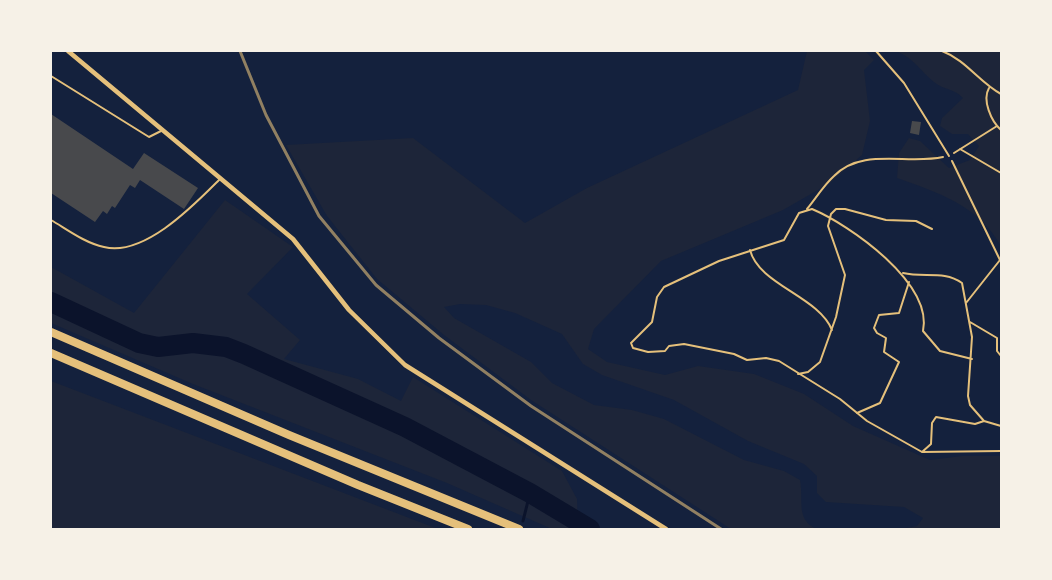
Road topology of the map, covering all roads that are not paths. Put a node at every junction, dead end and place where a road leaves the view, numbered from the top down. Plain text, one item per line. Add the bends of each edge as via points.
1 (69, 51) edge
2 (876, 51) edge
3 (51, 76) edge
4 (163, 130) junction
5 (949, 156) road end
6 (222, 177) junction
7 (51, 220) edge
8 (51, 332) edge
9 (51, 353) edge
10 (467, 529) edge
11 (519, 529) edge
12 (666, 529) edge

1 - 4 street
2 - 5 lane via 904,83
3 - 4 lane via 149,137
4 - 6 street
6 - 7 lane via 188,212 142,242 120,249 104,248
6 - 12 street via 293,239 349,310 405,365
8 - 11 highway
9 - 10 highway

